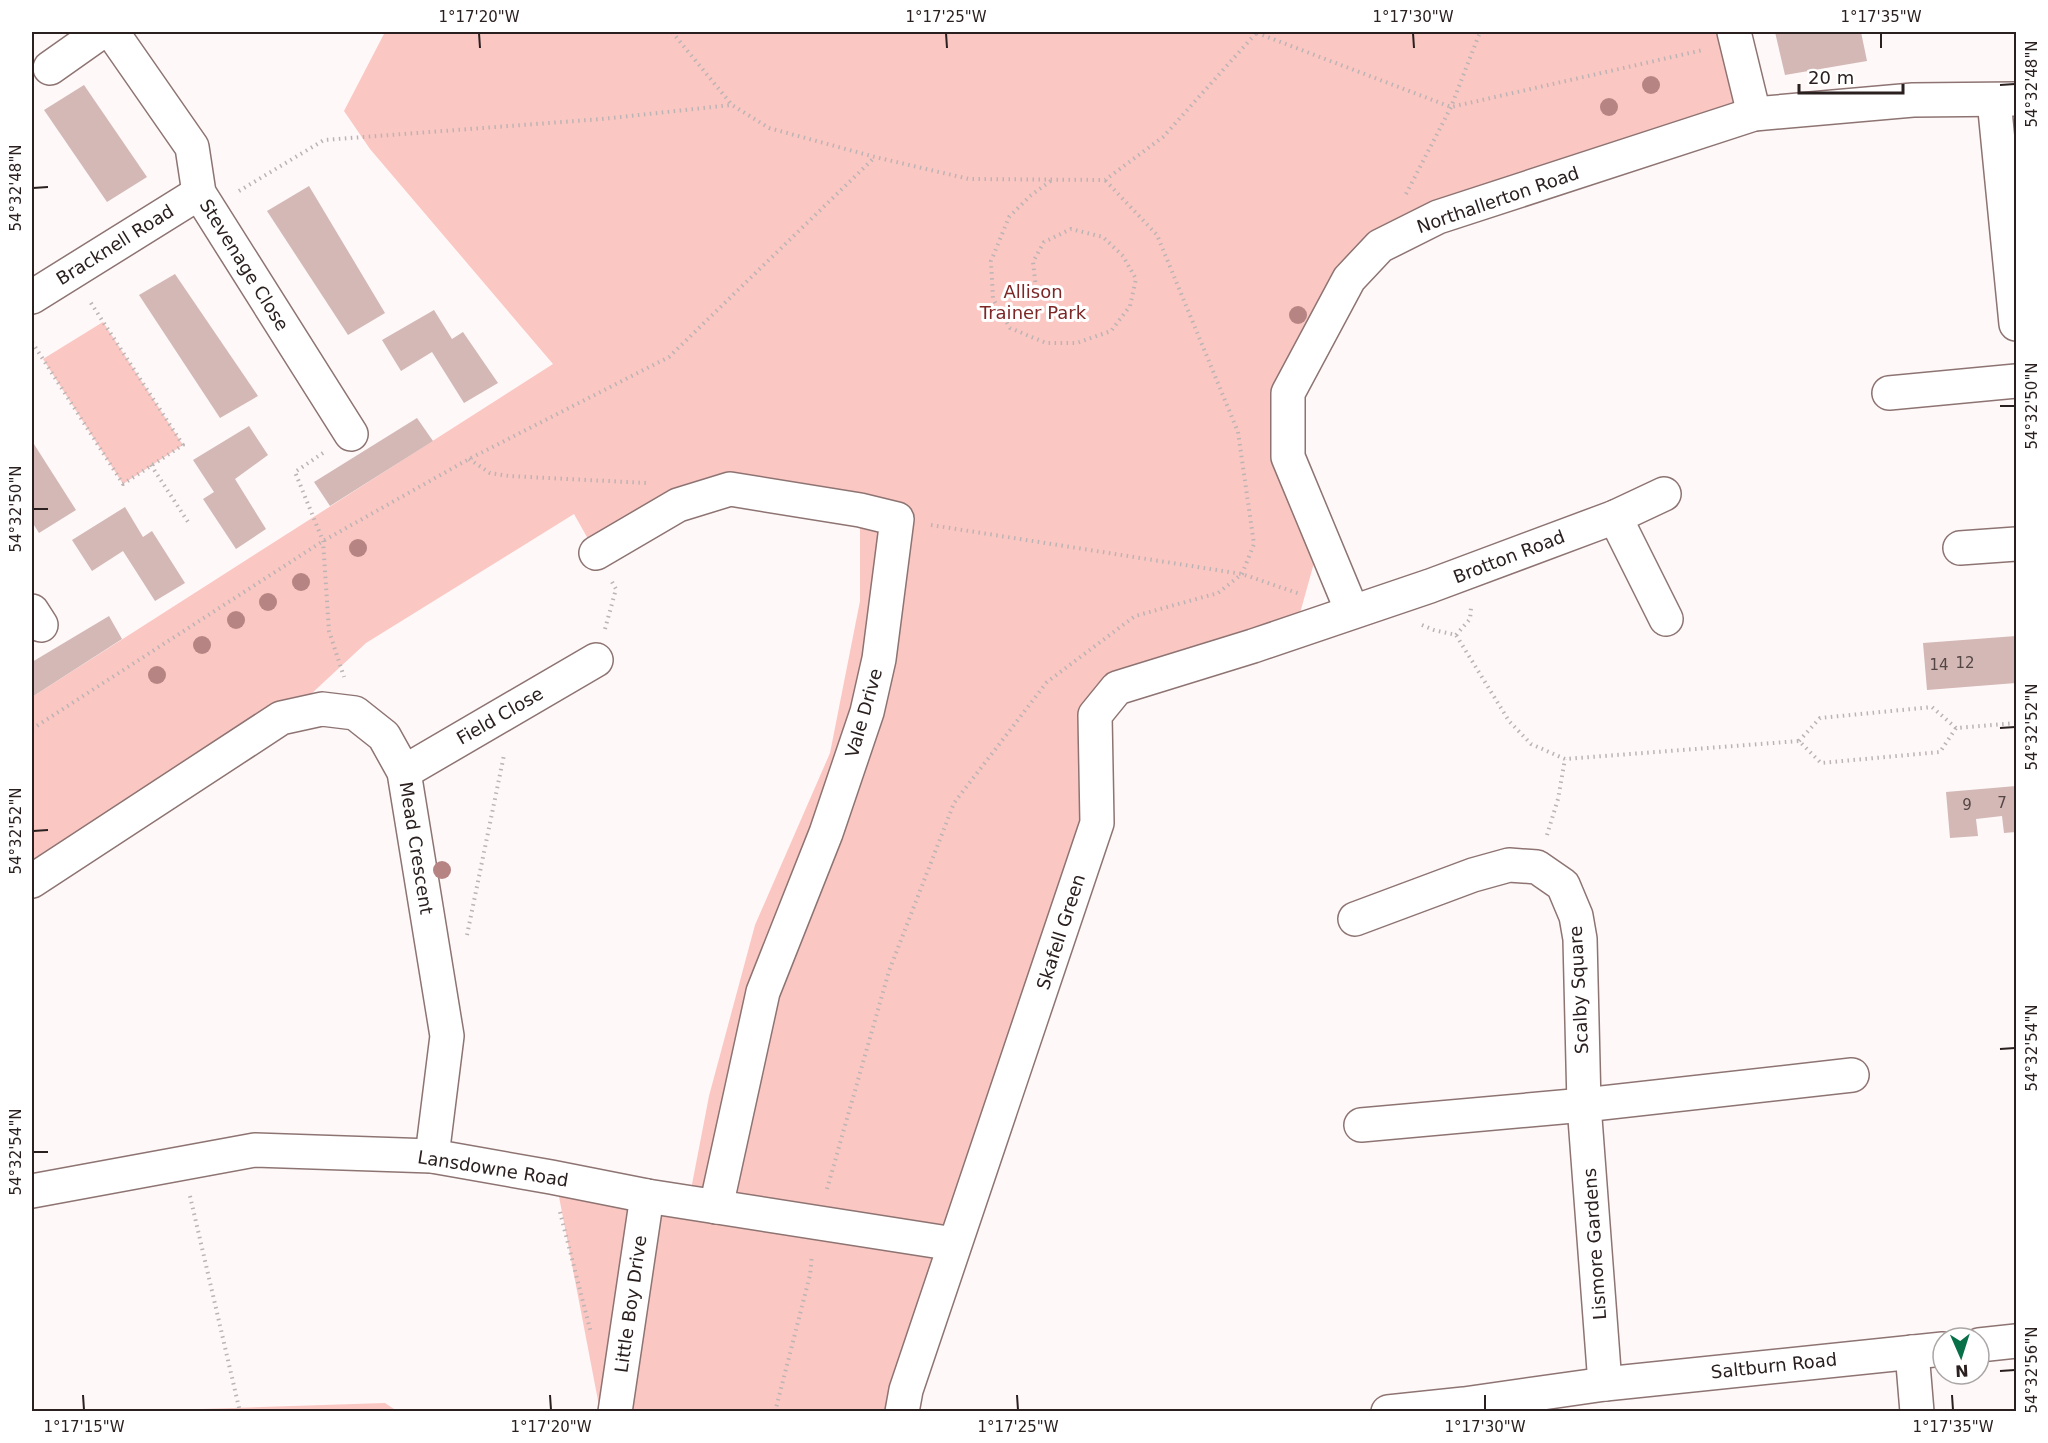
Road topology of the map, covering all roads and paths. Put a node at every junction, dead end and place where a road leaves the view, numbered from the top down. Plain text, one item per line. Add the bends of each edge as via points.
1 (101, 32) edge
2 (112, 32) edge
3 (672, 32) edge
4 (1257, 32) edge
5 (1480, 32) edge
6 (1735, 37) edge
7 (50, 68) dead end
8 (2005, 100) edge
9 (732, 105) junction
10 (1451, 107) junction
11 (1754, 114) junction
12 (875, 157) junction
13 (1052, 180) junction
14 (1105, 180) junction
15 (204, 201) junction
16 (1380, 246) junction
17 (71, 272) junction
18 (1036, 288) dead end
19 (32, 297) edge
20 (2016, 324) edge
21 (32, 342) edge
22 (2016, 381) edge
23 (1889, 393) dead end
24 (351, 434) joint
25 (469, 459) junction
26 (151, 465) junction
27 (1664, 494) dead end
28 (678, 505) junction
29 (1615, 517) junction
30 (897, 519) junction
31 (190, 525) dead end
32 (323, 541) junction
33 (2016, 544) edge
34 (1960, 548) dead end
35 (596, 553) joint
36 (1242, 574) junction
37 (1392, 599) junction
38 (1352, 611) junction
39 (1666, 619) dead end
40 (596, 660) joint
41 (514, 708) junction
42 (356, 713) junction
43 (2016, 723) edge
44 (32, 729) edge
45 (1956, 729) junction
46 (1799, 741) junction
47 (1565, 759) junction
48 (404, 772) junction
49 (1537, 867) junction
50 (32, 881) edge
51 (1355, 919) dead end
52 (466, 942) dead end
53 (1852, 1075) dead end
54 (1584, 1105) junction
55 (1361, 1125) dead end
56 (432, 1156) junction
57 (182, 1163) junction
58 (551, 1176) junction
59 (32, 1191) edge
60 (647, 1196) junction
61 (716, 1207) junction
62 (817, 1223) junction
63 (954, 1244) junction
64 (2016, 1341) edge
65 (594, 1344) dead end
66 (1991, 1344) edge
67 (1928, 1350) edge
68 (1605, 1384) junction
69 (1464, 1408) edge
70 (240, 1412) edge
71 (615, 1412) edge
72 (775, 1412) edge
73 (902, 1412) edge
74 (1388, 1412) edge
75 (1917, 1412) edge

1 - 7 street
2 - 15 street, Stevenage Close via 192,147
3 - 9 path
4 - 10 path
4 - 14 path via 1163,137
5 - 10 path
6 - 10 path
6 - 11 street
8 - 11 street, Northallerton Road via 1913,100
8 - 20 street
9 - 12 path via 770,128
9 - 15 path via 324,140
10 - 16 path
11 - 16 street, Northallerton Road via 1438,218
12 - 13 path via 969,179
12 - 25 path via 669,357
13 - 14 path
13 - 18 path via 1009,217 991,261 993,299 1010,328 1047,343 1077,344 1112,331 1130,306 1136,279 1123,256 1103,237 1071,229 1044,242 1033,262
14 - 36 path via 1156,235 1238,432 1254,544
15 - 17 street, Bracknell Road
15 - 24 street, Stevenage Close
16 - 38 street, Northallerton Road via 1349,279 1288,393 1288,457
17 - 19 street, Bracknell Road
17 - 26 path via 183,445
21 - 26 path via 123,484
22 - 23 street
24 - 32 path via 295,472
25 - 28 path via 490,472 510,476 644,482 664,488
25 - 32 path
26 - 31 path
27 - 29 street, Brotton Road
28 - 30 street via 730,489
28 - 35 street
29 - 37 street, Brotton Road
29 - 39 street
30 - 36 path
30 - 61 street, Vale Drive via 879,659 867,712 826,833 763,992
32 - 42 path via 329,631
32 - 44 path
33 - 34 street
35 - 40 path via 616,589
36 - 62 path via 1218,593 1135,616 1047,682 954,803 889,971
37 - 38 street, Brotton Road
37 - 47 path via 1411,620 1456,635 1509,721 1531,744
38 - 63 street, Skafell Green via 1117,688 1095,715 1097,823
40 - 41 street, Field Close
41 - 48 street, Field Close
41 - 52 path
42 - 48 street, Mead Crescent via 384,736
42 - 50 street via 322,709 281,718
43 - 45 path
45 - 46 path via 1932,707 1820,718
45 - 46 path via 1940,752 1821,763
46 - 47 path
47 - 49 path via 1558,799
48 - 56 street, Mead Crescent via 447,1036
49 - 51 street via 1509,865 1473,875
49 - 54 street, Scalby Square via 1563,885 1576,916 1580,939
53 - 54 street
54 - 55 street
54 - 68 street, Lismore Gardens
56 - 57 street, Lansdowne Road via 255,1150
56 - 58 street, Lansdowne Road
57 - 59 street, Lansdowne Road
57 - 70 path
58 - 60 street, Lansdowne Road
58 - 65 path
60 - 61 street, Lansdowne Road
60 - 71 street, Little Boy Drive
61 - 62 street, Lansdowne Road
62 - 63 street, Lansdowne Road
62 - 72 path via 810,1275
63 - 73 street, Skafell Green
64 - 66 street
67 - 68 street, Saltburn Road
67 - 75 street
68 - 69 street, Saltburn Road
69 - 74 street, Saltburn Road

